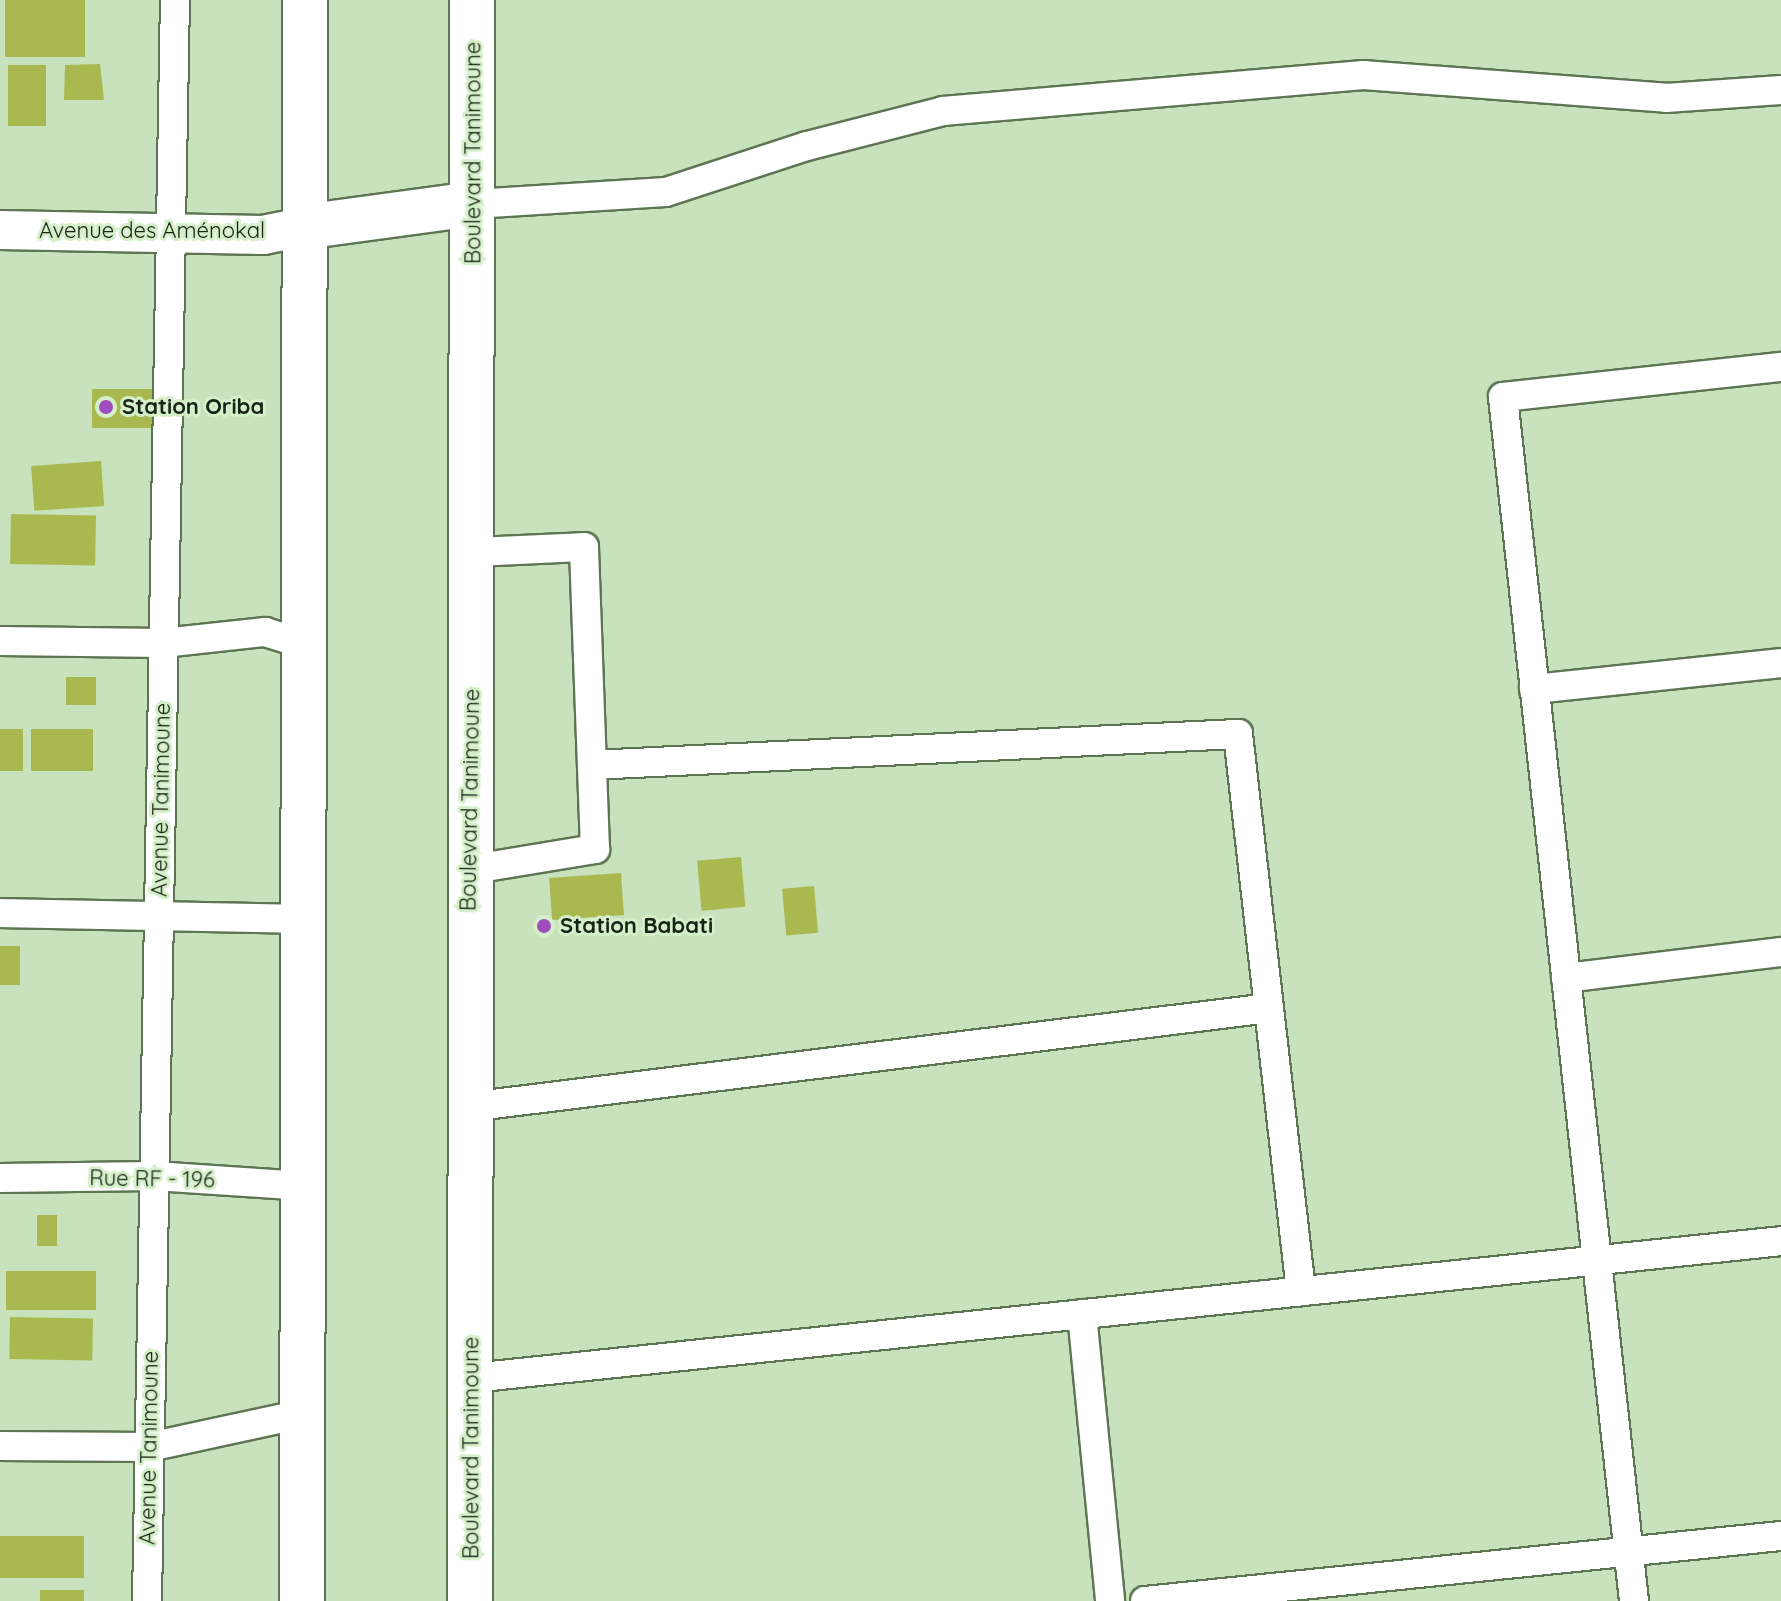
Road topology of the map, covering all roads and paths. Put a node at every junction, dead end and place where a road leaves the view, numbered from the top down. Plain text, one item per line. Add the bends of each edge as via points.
1 (175, 0) edge
2 (305, 0) edge
3 (472, 0) edge
4 (1781, 90) edge
5 (474, 204) junction
6 (303, 227) junction
7 (0, 230) edge
8 (171, 233) junction
9 (1781, 367) edge
10 (473, 552) junction
11 (305, 628) junction
12 (0, 641) edge
13 (163, 643) junction
14 (1781, 663) edge
15 (1534, 689) junction
16 (592, 765) junction
17 (468, 870) junction
18 (0, 913) edge
19 (159, 914) junction
20 (306, 919) junction
21 (1781, 952) edge
22 (1566, 978) junction
23 (1269, 1008) junction
24 (469, 1107) junction
25 (154, 1176) junction
26 (0, 1178) edge
27 (303, 1186) junction
28 (1781, 1241) edge
29 (1597, 1260) junction
30 (1301, 1291) junction
31 (1082, 1314) junction
32 (472, 1378) junction
33 (302, 1414) junction
34 (0, 1446) edge
35 (149, 1447) junction
36 (1781, 1536) edge
37 (1629, 1551) junction
38 (147, 1601) edge
39 (302, 1601) edge
40 (470, 1601) edge
41 (1110, 1601) edge
42 (1145, 1601) edge
43 (1634, 1601) edge

1 - 8 street, Avenue Tanimoune
2 - 6 main road
3 - 5 main road, Boulevard Tanimoune
4 - 5 street via 1666,98 1363,75 975,108 943,111 807,146 666,192
5 - 6 main road
5 - 10 main road, Boulevard Tanimoune
6 - 8 main road, Avenue des Aménokal via 263,235
6 - 11 main road
7 - 8 main road, Avenue des Aménokal
8 - 13 street, Avenue Tanimoune
9 - 15 street via 1503,397
10 - 16 street via 584,547
10 - 17 main road, Boulevard Tanimoune
11 - 13 street via 294,641 265,632
11 - 20 main road
12 - 13 street
13 - 19 street, Avenue Tanimoune
14 - 15 street
15 - 22 street
16 - 17 street via 595,849
16 - 23 street via 1238,734
17 - 24 main road, Boulevard Tanimoune
18 - 19 street
19 - 20 street
19 - 25 street, Avenue Tanimoune
20 - 27 main road
21 - 22 street
22 - 29 street
23 - 24 street
23 - 30 street
24 - 32 main road, Boulevard Tanimoune
25 - 26 street, Rue RF - 196
25 - 27 street, Rue RF - 196
25 - 35 street, Avenue Tanimoune
27 - 33 main road
28 - 29 street
29 - 30 street
29 - 37 street
30 - 31 street
31 - 32 street
31 - 41 street
32 - 40 main road, Boulevard Tanimoune
33 - 35 street
33 - 39 main road
34 - 35 street
35 - 38 street, Avenue Tanimoune
36 - 37 street
37 - 42 street
37 - 43 street

